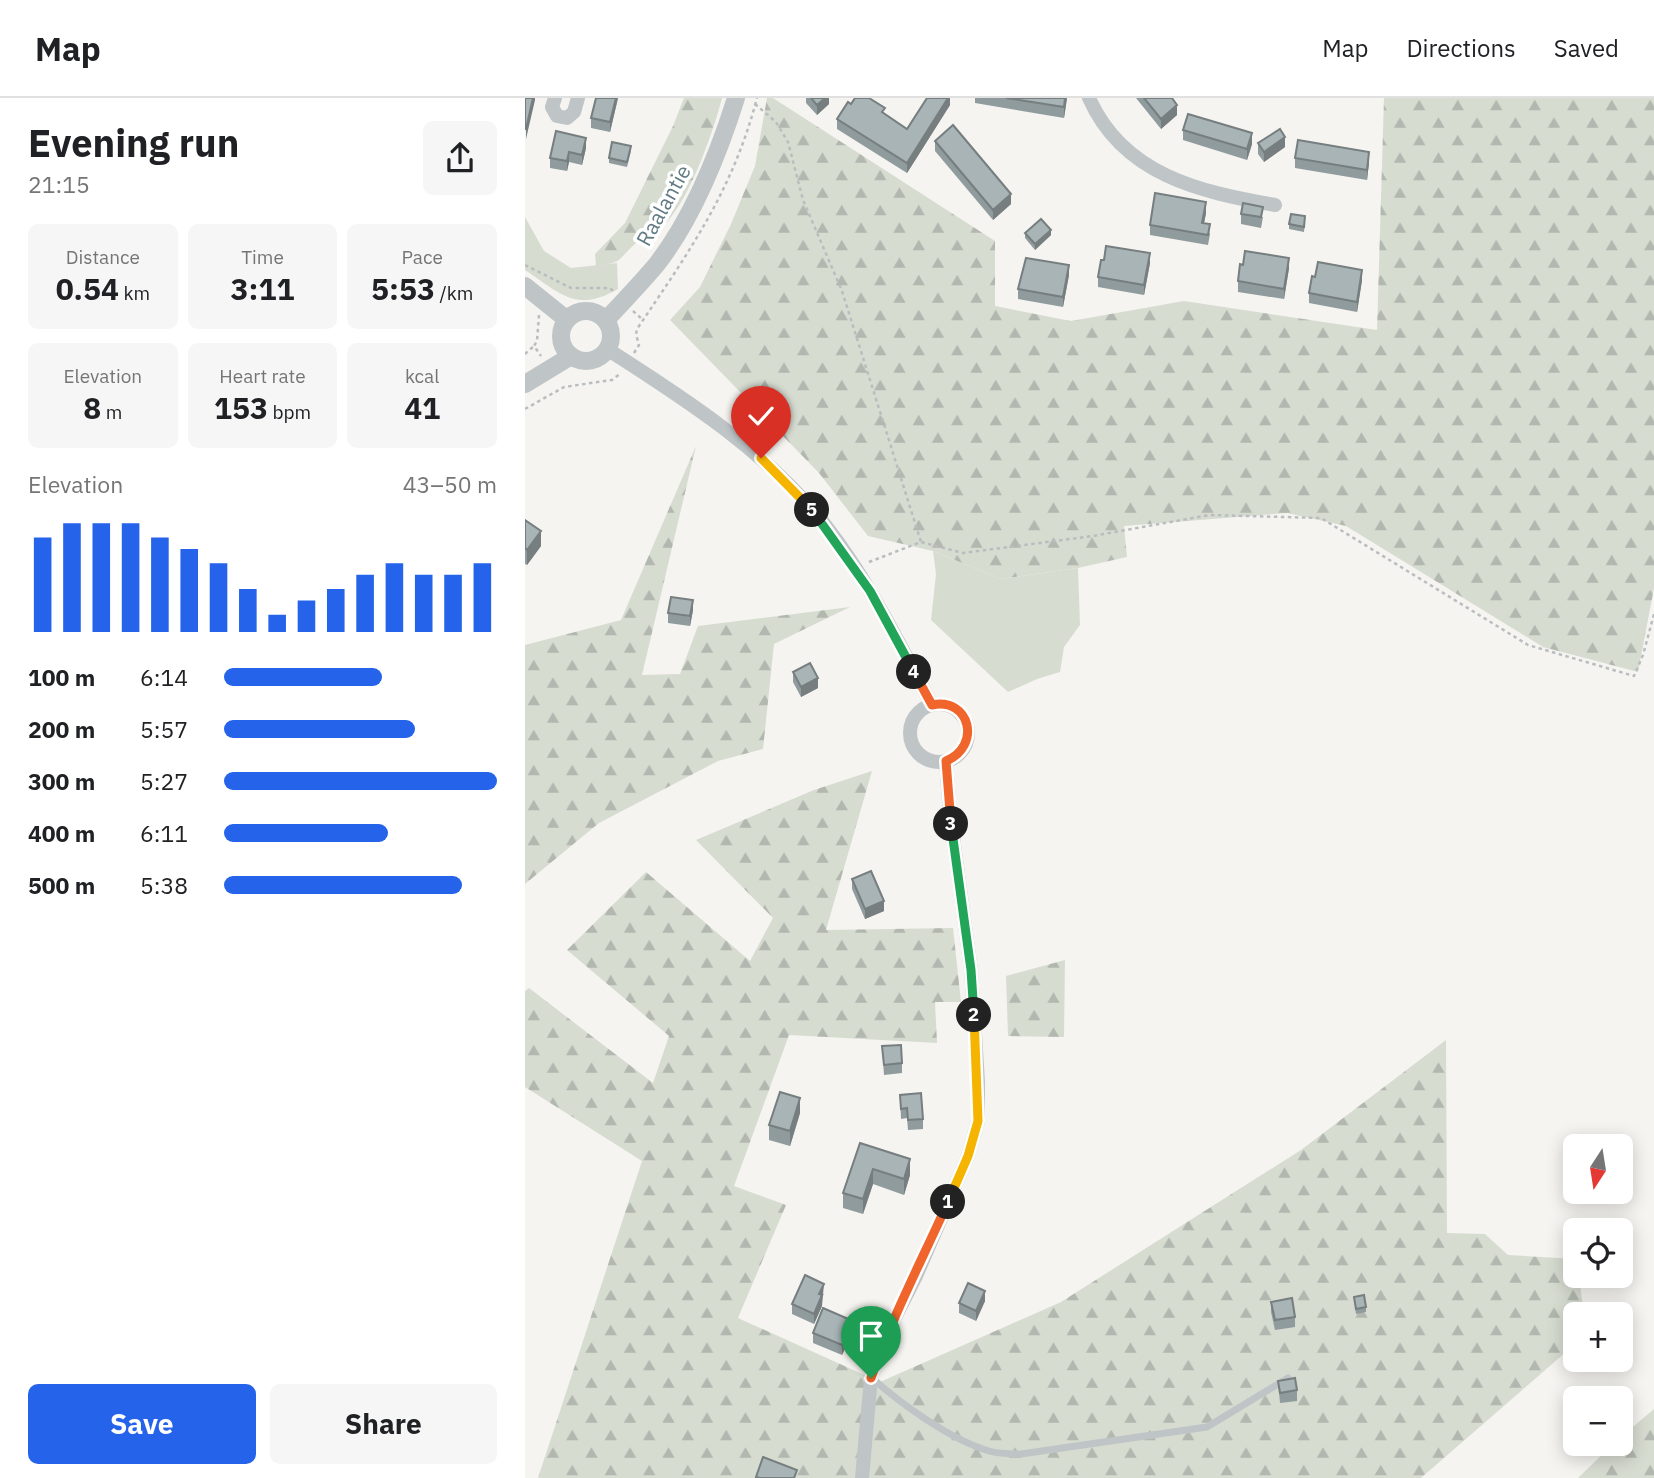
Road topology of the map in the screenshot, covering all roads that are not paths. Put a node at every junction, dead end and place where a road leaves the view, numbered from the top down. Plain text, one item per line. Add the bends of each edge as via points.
1 (555, 98) edge
2 (578, 98) edge
3 (736, 98) edge
4 (1089, 98) edge
5 (1275, 205) dead end
6 (525, 286) edge
7 (566, 320) junction
8 (606, 320) junction
9 (607, 349) junction
10 (571, 356) junction
11 (525, 384) edge
12 (932, 705) junction
13 (946, 761) junction
14 (871, 1378) junction
15 (1288, 1378) edge
16 (862, 1478) edge

1 - 2 street via 552,107 557,116 567,118
3 - 8 street, Raalantie via 686,218 658,262
4 - 5 street via 1111,133 1150,167 1203,191
6 - 7 street
7 - 8 street via 589,310
7 - 10 street via 561,342
8 - 9 street via 611,336
9 - 10 street via 590,360
9 - 12 street via 711,417 804,501 870,591
10 - 11 street
12 - 13 street via 955,708 967,724 969,734 962,751
12 - 13 street via 912,720 910,739 927,760
13 - 14 street via 971,970 978,1121 968,1156 884,1339
14 - 15 lane via 903,1405 970,1444 1021,1454 1207,1427
14 - 16 street

